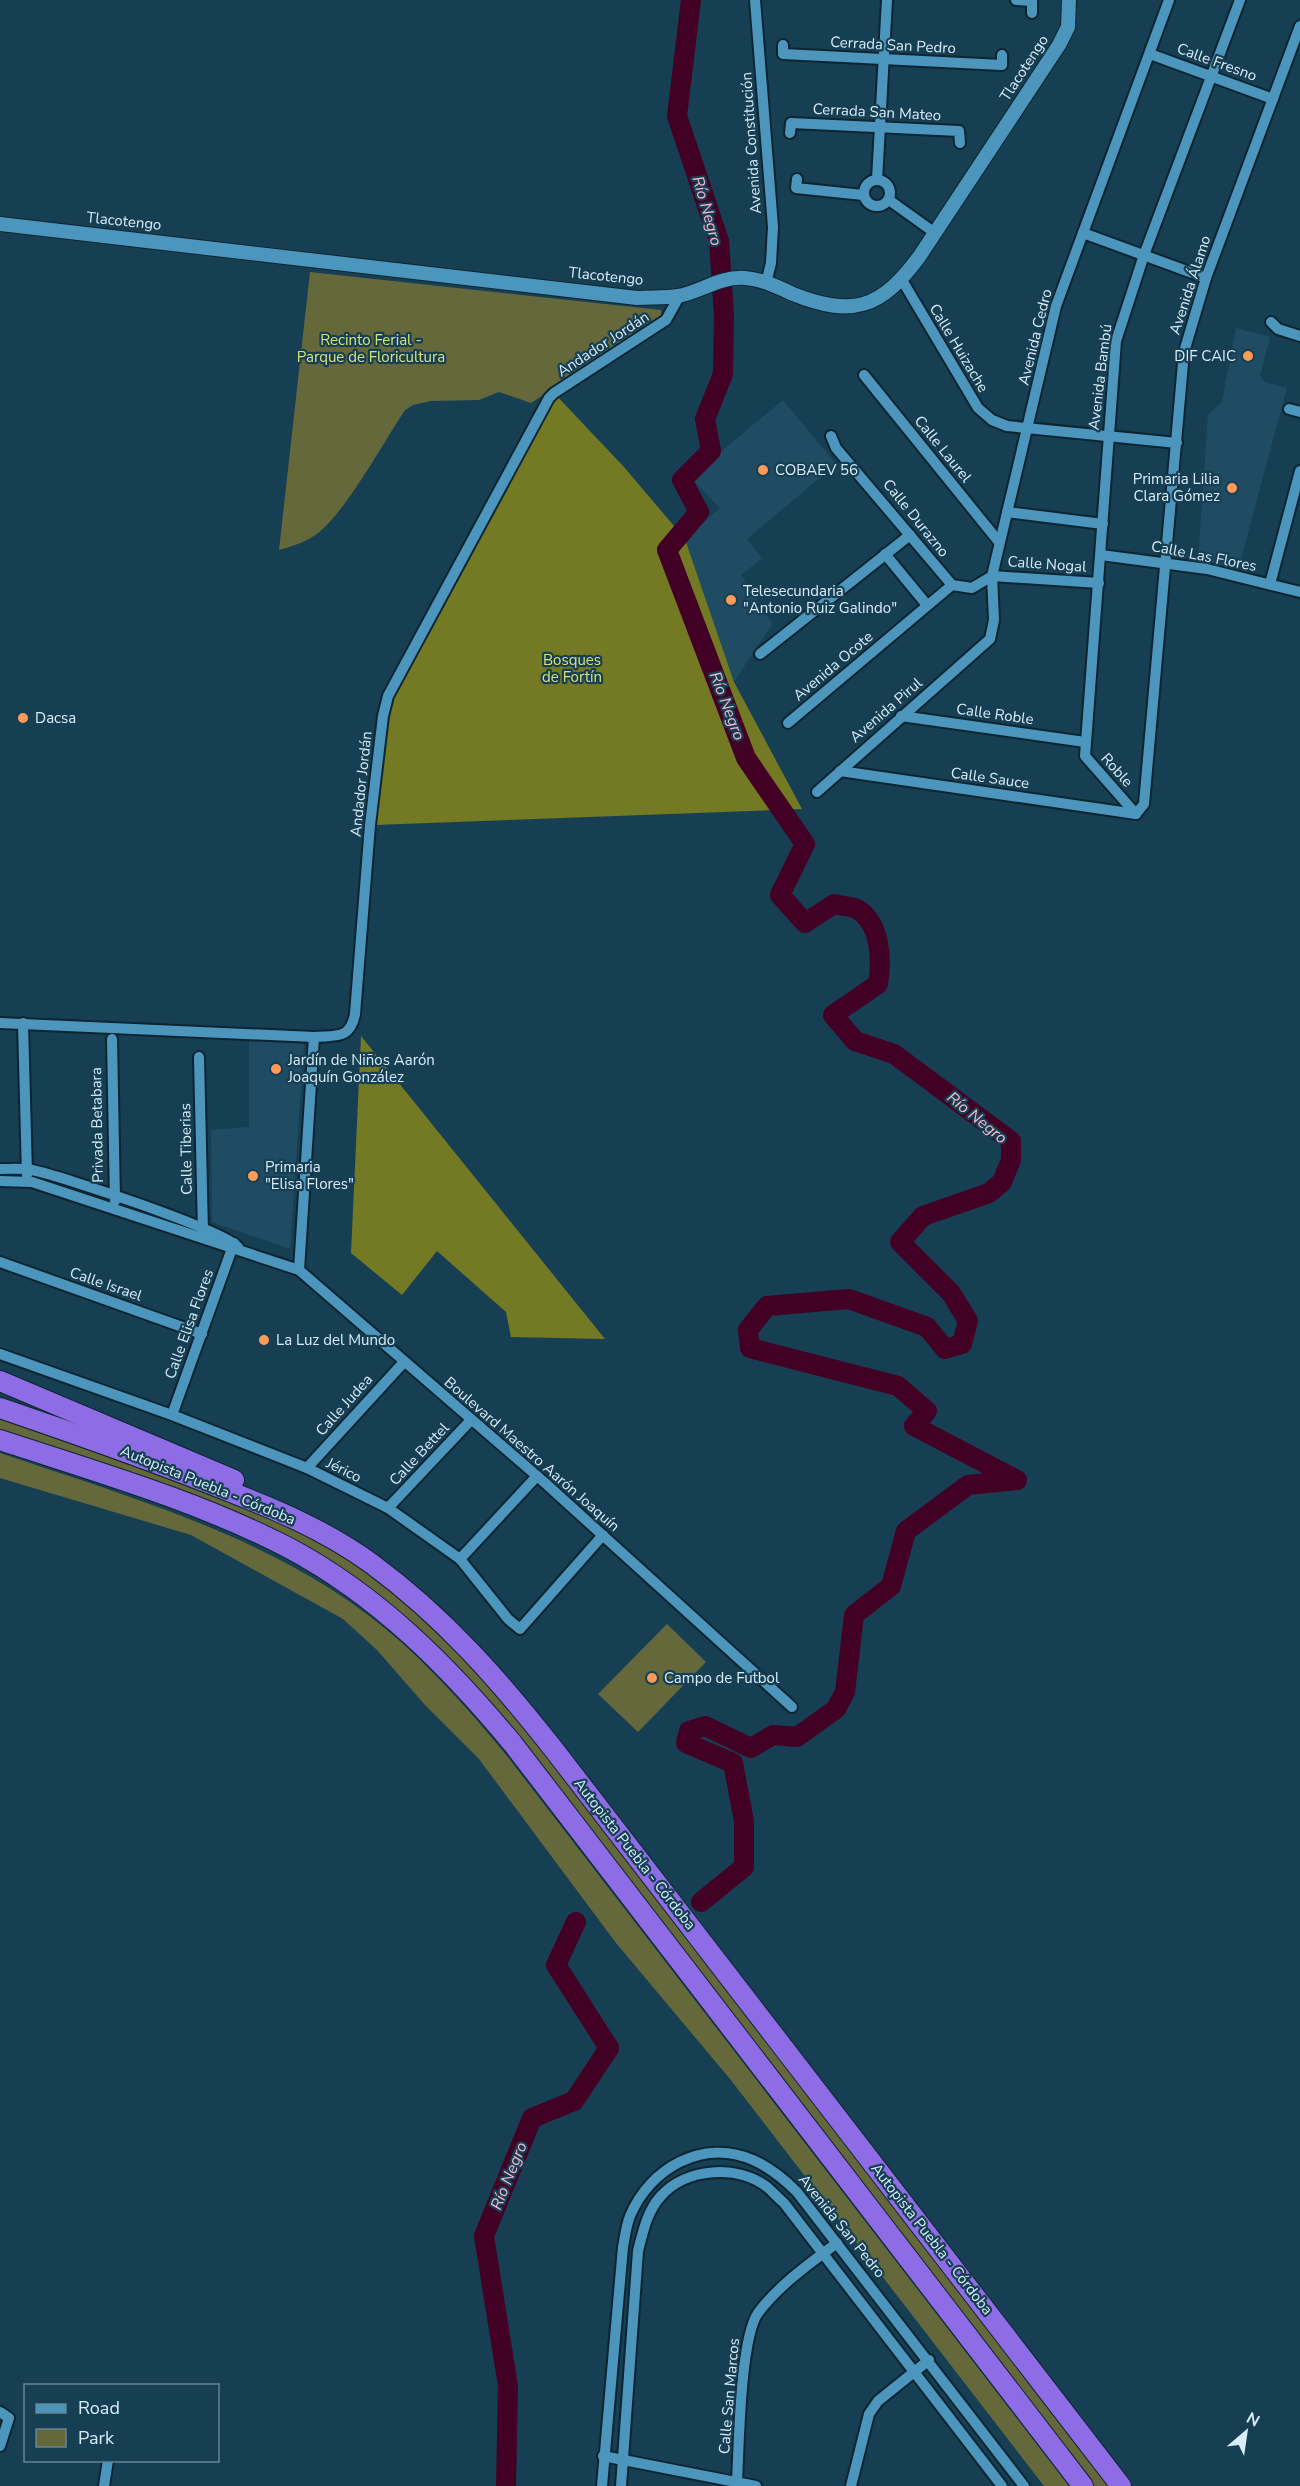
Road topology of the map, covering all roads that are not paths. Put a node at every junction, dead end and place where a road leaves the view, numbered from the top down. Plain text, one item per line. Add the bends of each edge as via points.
1 (755, 0) edge
2 (887, 0) edge
3 (1016, 0) edge
4 (1069, 0) edge
5 (1169, 0) edge
6 (1240, 0) edge
7 (1032, 13) dead end
8 (1300, 26) edge
9 (783, 45) dead end
10 (1150, 54) junction
11 (1002, 55) dead end
12 (884, 61) junction
13 (1211, 77) junction
14 (1273, 99) junction
15 (881, 126) junction
16 (790, 133) dead end
17 (960, 143) dead end
18 (797, 179) dead end
19 (877, 180) junction
20 (863, 195) junction
21 (889, 200) junction
22 (0, 224) edge
23 (935, 233) junction
24 (1083, 233) junction
25 (1144, 255) junction
26 (1206, 278) junction
27 (902, 280) junction
28 (766, 283) junction
29 (680, 296) junction
30 (1271, 322) dead end
31 (1300, 336) edge
32 (864, 375) dead end
33 (1028, 428) junction
34 (831, 436) dead end
35 (1107, 436) junction
36 (1177, 443) junction
37 (1300, 471) edge
38 (1007, 512) junction
39 (1103, 524) junction
40 (910, 535) junction
41 (999, 542) junction
42 (885, 554) junction
43 (1101, 555) junction
44 (1165, 562) junction
45 (993, 576) junction
46 (1099, 583) junction
47 (952, 585) junction
48 (1270, 585) junction
49 (1300, 592) edge
50 (927, 605) junction
51 (977, 653) joint
52 (760, 654) dead end
53 (901, 716) junction
54 (788, 723) dead end
55 (1085, 742) junction
56 (840, 771) junction
57 (817, 792) dead end
58 (1136, 814) junction
59 (0, 1023) edge
60 (23, 1023) junction
61 (314, 1037) junction
62 (112, 1039) dead end
63 (199, 1057) dead end
64 (0, 1169) edge
65 (27, 1169) junction
66 (0, 1181) edge
67 (26, 1182) junction
68 (115, 1197) junction
69 (116, 1210) junction
70 (203, 1234) junction
71 (235, 1246) junction
72 (0, 1262) edge
73 (299, 1270) junction
74 (202, 1334) junction
75 (0, 1354) edge
76 (404, 1362) junction
77 (0, 1381) edge
78 (0, 1408) edge
79 (172, 1415) junction
80 (471, 1420) junction
81 (0, 1440) edge
82 (307, 1468) junction
83 (537, 1476) junction
84 (388, 1508) junction
85 (292, 1516) junction
86 (603, 1535) junction
87 (460, 1559) junction
88 (792, 1707) dead end
89 (837, 2243) junction
90 (822, 2254) junction
91 (928, 2360) junction
92 (914, 2371) junction
93 (4, 2415) edge
94 (0, 2446) edge
95 (603, 2456) junction
96 (622, 2459) junction
97 (108, 2462) edge
98 (737, 2481) junction
99 (104, 2486) edge
100 (602, 2486) edge
101 (621, 2486) edge
102 (756, 2486) edge
103 (851, 2486) edge
104 (1002, 2486) edge
105 (1024, 2486) edge
106 (1083, 2486) edge
107 (1121, 2486) edge

1 - 28 street, Avenida Constitución via 773,227
2 - 12 street
3 - 7 street via 1032,1
4 - 23 street, Tlacotengo via 1068,27 1059,45
5 - 10 street, Avenida Cedro
6 - 13 street, Avenida Bambú
8 - 14 street, Avenida Álamo
9 - 12 street, Cerrada San Pedro via 783,54
10 - 13 street, Calle Fresno
10 - 24 street, Avenida Cedro
11 - 12 street, Cerrada San Pedro via 1002,64
12 - 15 street
13 - 14 street, Calle Fresno
13 - 25 street, Avenida Bambú
14 - 26 street, Avenida Álamo
15 - 16 street, Cerrada San Mateo via 791,123
15 - 17 street, Cerrada San Mateo via 959,131
15 - 19 street
18 - 20 street via 796,188
19 - 20 street via 868,183
19 - 21 street via 889,186
20 - 21 street via 874,206
21 - 23 street
22 - 29 street, Tlacotengo via 637,298
23 - 27 street, Tlacotengo
24 - 25 street
24 - 33 street, Avenida Cedro via 1056,306
25 - 26 street
25 - 35 street, Avenida Bambú via 1116,341
26 - 36 street, Avenida Álamo via 1184,352
27 - 28 street, Tlacotengo via 880,298 853,308 807,299
27 - 33 street, Calle Huizache via 978,408 992,420
28 - 29 street, Tlacotengo via 729,279
29 - 61 street, Andador Jordán via 666,320 549,399 388,696 370,825 353,1024 345,1034
30 - 31 street via 1278,329
32 - 41 street, Calle Laurel
33 - 35 street, Calle Huizache
33 - 38 street, Avenida Cedro
34 - 40 street, Calle Durazno via 836,448
35 - 36 street, Calle Huizache
35 - 39 street, Avenida Bambú
36 - 44 street, Avenida Álamo
37 - 48 street
38 - 39 street
38 - 41 street, Avenida Cedro
39 - 43 street, Avenida Bambú
40 - 42 street
40 - 47 street, Calle Durazno
41 - 45 street, Avenida Cedro
42 - 50 street
42 - 52 street
43 - 44 street, Calle Las Flores
43 - 46 street, Avenida Bambú
44 - 48 street, Calle Las Flores
44 - 58 street, Avenida Álamo via 1144,804
45 - 46 street, Calle Nogal
45 - 47 street via 972,588
45 - 51 street, Avenida Cedro via 994,620 990,639
46 - 55 street, Avenida Bambú
47 - 50 street, Avenida Ocote
48 - 49 street, Calle Las Flores
50 - 54 street, Avenida Ocote
51 - 53 street, Avenida Pirul
53 - 55 street, Calle Roble
53 - 56 street, Avenida Pirul
55 - 58 street, Roble via 1085,756
56 - 57 street, Avenida Pirul
56 - 58 street, Calle Sauce
59 - 60 street, Andador Jordán
60 - 61 street, Andador Jordán
60 - 65 street
61 - 73 street
62 - 68 street, Privada Betabara
63 - 70 street, Calle Tiberias
64 - 65 street, Boulevard Maestro Aarón Joaquín
65 - 67 street
65 - 68 street, Boulevard Maestro Aarón Joaquín
66 - 67 street, Boulevard Maestro Aarón Joaquín
67 - 69 street, Boulevard Maestro Aarón Joaquín
68 - 69 street, Privada Betabara
68 - 70 street, Boulevard Maestro Aarón Joaquín
69 - 70 street, Boulevard Maestro Aarón Joaquín
70 - 71 street, Boulevard Maestro Aarón Joaquín
71 - 73 street, Boulevard Maestro Aarón Joaquín
71 - 74 street, Calle Elisa Flores
72 - 74 street, Calle Israel
73 - 76 street, Boulevard Maestro Aarón Joaquín
74 - 79 street, Calle Elisa Flores
75 - 79 street, Jérico
76 - 80 street, Boulevard Maestro Aarón Joaquín
76 - 82 street, Calle Judea
77 - 85 highway via 236,1480
78 - 85 highway, Autopista Puebla - Córdoba
79 - 82 street, Jérico
80 - 83 street, Boulevard Maestro Aarón Joaquín
80 - 84 street, Calle Bettel
81 - 106 highway, Autopista Puebla - Córdoba via 184,1503 290,1549 377,1606 433,1654 513,1744
82 - 84 street, Jérico
83 - 86 street, Boulevard Maestro Aarón Joaquín
83 - 87 street
84 - 87 street, Jérico
85 - 107 highway, Autopista Puebla - Córdoba via 370,1563 426,1606 509,1692
86 - 87 street, Jérico via 520,1629
86 - 88 street, Boulevard Maestro Aarón Joaquín
89 - 90 street, Calle San Marcos
89 - 91 street, Avenida San Pedro
89 - 95 street, Avenida San Pedro via 797,2192 778,2174 751,2159 717,2152 701,2154 672,2166 651,2181 629,2218 623,2247
90 - 92 street, Avenida San Pedro
90 - 96 street, Avenida San Pedro via 784,2203 767,2187 741,2174 708,2172 674,2185 660,2196 645,2225 638,2251
90 - 98 street, Calle San Marcos via 757,2314 747,2339
91 - 92 street
91 - 105 street, Avenida San Pedro
92 - 103 street via 878,2401 869,2414
92 - 104 street, Avenida San Pedro
93 - 94 street
95 - 96 street
95 - 100 street, Avenida San Pedro
96 - 98 street
96 - 101 street, Avenida San Pedro
97 - 99 street
98 - 102 street

